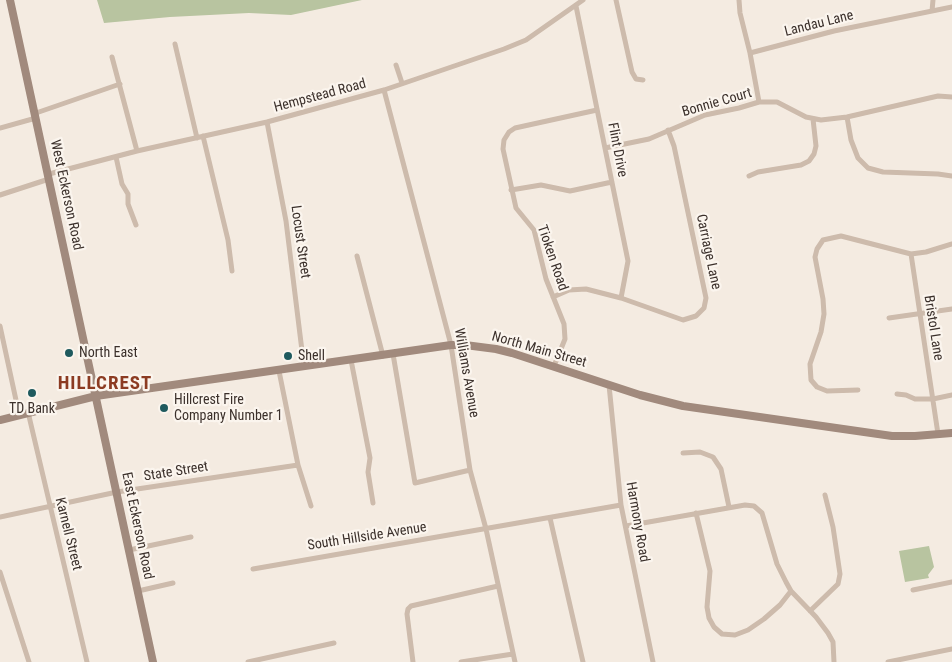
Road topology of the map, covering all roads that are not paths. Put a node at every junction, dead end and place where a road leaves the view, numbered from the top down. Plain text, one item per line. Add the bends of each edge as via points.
1 (10, 0) edge
2 (583, 0) edge
3 (616, 0) edge
4 (740, 0) edge
5 (933, 0) edge
6 (576, 6) junction
7 (952, 8) edge
8 (932, 11) junction
9 (175, 44) dead end
10 (750, 53) junction
11 (112, 57) dead end
12 (396, 65) dead end
13 (643, 80) dead end
14 (120, 84) junction
15 (402, 84) junction
16 (384, 90) junction
17 (952, 97) edge
18 (759, 102) junction
19 (597, 110) junction
20 (36, 115) junction
21 (847, 117) junction
22 (813, 119) junction
23 (268, 122) junction
24 (0, 128) edge
25 (668, 130) junction
26 (203, 136) junction
27 (197, 138) junction
28 (605, 148) junction
29 (137, 152) junction
30 (116, 157) junction
31 (49, 176) junction
32 (749, 176) dead end
33 (952, 176) edge
34 (612, 182) junction
35 (511, 190) junction
36 (0, 195) edge
37 (136, 225) dead end
38 (952, 244) edge
39 (911, 254) junction
40 (357, 256) dead end
41 (232, 271) dead end
42 (553, 297) junction
43 (620, 298) junction
44 (952, 309) edge
45 (920, 314) junction
46 (889, 318) dead end
47 (0, 326) edge
48 (451, 345) junction
49 (393, 354) junction
50 (383, 356) junction
51 (351, 360) junction
52 (554, 366) junction
53 (304, 367) junction
54 (278, 371) junction
55 (609, 385) junction
56 (858, 390) dead end
57 (897, 394) dead end
58 (952, 395) edge
59 (96, 396) junction
60 (933, 399) junction
61 (28, 412) junction
62 (19, 414) junction
63 (0, 420) edge
64 (952, 432) edge
65 (938, 434) junction
66 (684, 453) dead end
67 (298, 464) junction
68 (470, 470) junction
69 (117, 492) junction
70 (825, 495) dead end
71 (372, 503) dead end
72 (311, 506) dead end
73 (621, 506) junction
74 (50, 507) junction
75 (729, 508) junction
76 (696, 513) junction
77 (0, 517) edge
78 (550, 518) junction
79 (626, 526) junction
80 (486, 529) junction
81 (192, 537) dead end
82 (130, 550) junction
83 (253, 569) dead end
84 (0, 572) edge
85 (952, 582) edge
86 (173, 583) dead end
87 (498, 586) junction
88 (913, 590) dead end
89 (138, 591) junction
90 (791, 591) junction
91 (810, 611) junction
92 (334, 643) dead end
93 (952, 650) edge
94 (513, 654) junction
95 (29, 662) edge
96 (87, 662) edge
97 (153, 662) edge
98 (248, 662) edge
99 (413, 662) edge
100 (462, 662) edge
101 (515, 662) edge
102 (583, 662) edge
103 (653, 662) edge
104 (834, 662) edge
105 (888, 662) edge

1 - 20 main road, West Eckerson Road
2 - 6 street, Hempstead Road
3 - 13 street via 632,72 636,79
4 - 10 street
5 - 8 street
6 - 15 street, Hempstead Road via 526,40
6 - 19 street, Flint Drive
7 - 8 street, Landau Lane
8 - 10 street, Landau Lane via 834,31
9 - 27 street
10 - 18 street
11 - 14 street
12 - 15 street
14 - 20 street
14 - 29 street
15 - 16 street, Hempstead Road
16 - 23 street, Hempstead Road
16 - 48 street, Williams Avenue
17 - 21 street, Bonnie Court via 938,96
18 - 22 street, Bonnie Court via 777,102
18 - 25 street, Bonnie Court via 705,115
19 - 28 street, Flint Drive
19 - 35 street, Tioken Road via 509,132 503,149
20 - 24 street
20 - 31 main road, West Eckerson Road
21 - 22 street, Bonnie Court
21 - 33 street via 850,140 858,158 868,168 883,172
22 - 32 street via 816,146 809,161
23 - 26 street, Hempstead Road
23 - 53 street, Locust Street via 286,221
25 - 28 street, Bonnie Court via 649,139
25 - 43 street, Carriage Lane via 702,278 706,298 704,308 696,316 682,320
26 - 27 street, Hempstead Road
26 - 41 street via 228,240
27 - 29 street, Hempstead Road
28 - 34 street, Flint Drive
29 - 30 street, Hempstead Road
30 - 31 street, Hempstead Road
30 - 37 street
31 - 36 street, Hempstead Road
31 - 59 main road, West Eckerson Road
34 - 35 street via 570,191 541,184
34 - 43 street, Flint Drive via 628,261
35 - 42 street, Tioken Road via 516,208 534,230
38 - 39 street
39 - 45 street, Bristol Lane
39 - 56 street via 840,236 823,240 816,249 824,314 810,364 811,380 827,391
40 - 50 street
42 - 43 street, Carriage Lane via 569,290 586,289
42 - 52 street, Tioken Road via 564,324 565,339
44 - 45 street
45 - 46 street
45 - 60 street, Bristol Lane
47 - 62 street
48 - 49 main road, North Main Street
48 - 52 main road, North Main Street via 496,349
48 - 68 street, Williams Avenue
49 - 50 main road, North Main Street
49 - 68 street via 415,483
50 - 51 main road, North Main Street
51 - 53 main road, North Main Street
51 - 71 street via 370,458 368,472
52 - 55 main road, North Main Street
53 - 54 main road, North Main Street
54 - 59 main road, North Main Street
54 - 67 street
55 - 65 main road, North Main Street via 664,402 702,409 892,436
55 - 73 street, Harmony Road
57 - 60 street
58 - 60 street
59 - 61 main road, North Main Street
59 - 69 main road, East Eckerson Road
60 - 65 street, Bristol Lane
61 - 62 main road, North Main Street
61 - 74 street, Karnell Street
62 - 63 main road, North Main Street
64 - 65 main road, North Main Street
66 - 75 street via 700,452 713,457 720,470
67 - 69 street, State Street
67 - 72 street
68 - 80 street, Williams Avenue
69 - 74 street, State Street
69 - 82 main road, East Eckerson Road
70 - 91 street via 840,574 838,584
73 - 78 street, South Hillside Avenue
73 - 79 street, Harmony Road
74 - 77 street, State Street
74 - 96 street, Karnell Street
75 - 76 street
75 - 90 street via 754,506 762,513 777,564
76 - 79 street
76 - 90 street via 710,571 709,618 722,634 735,635 748,630 780,605
78 - 80 street, South Hillside Avenue
78 - 102 street
79 - 103 street, Harmony Road
80 - 83 street, South Hillside Avenue
80 - 87 street, Williams Avenue
81 - 82 street
82 - 89 main road, East Eckerson Road
84 - 95 street
85 - 88 street
86 - 89 street
87 - 94 street, Williams Avenue
87 - 99 street via 411,606 407,614
89 - 97 main road, East Eckerson Road
90 - 91 street
91 - 104 street via 828,633
92 - 98 street
93 - 105 street
94 - 100 street
94 - 101 street, Williams Avenue

